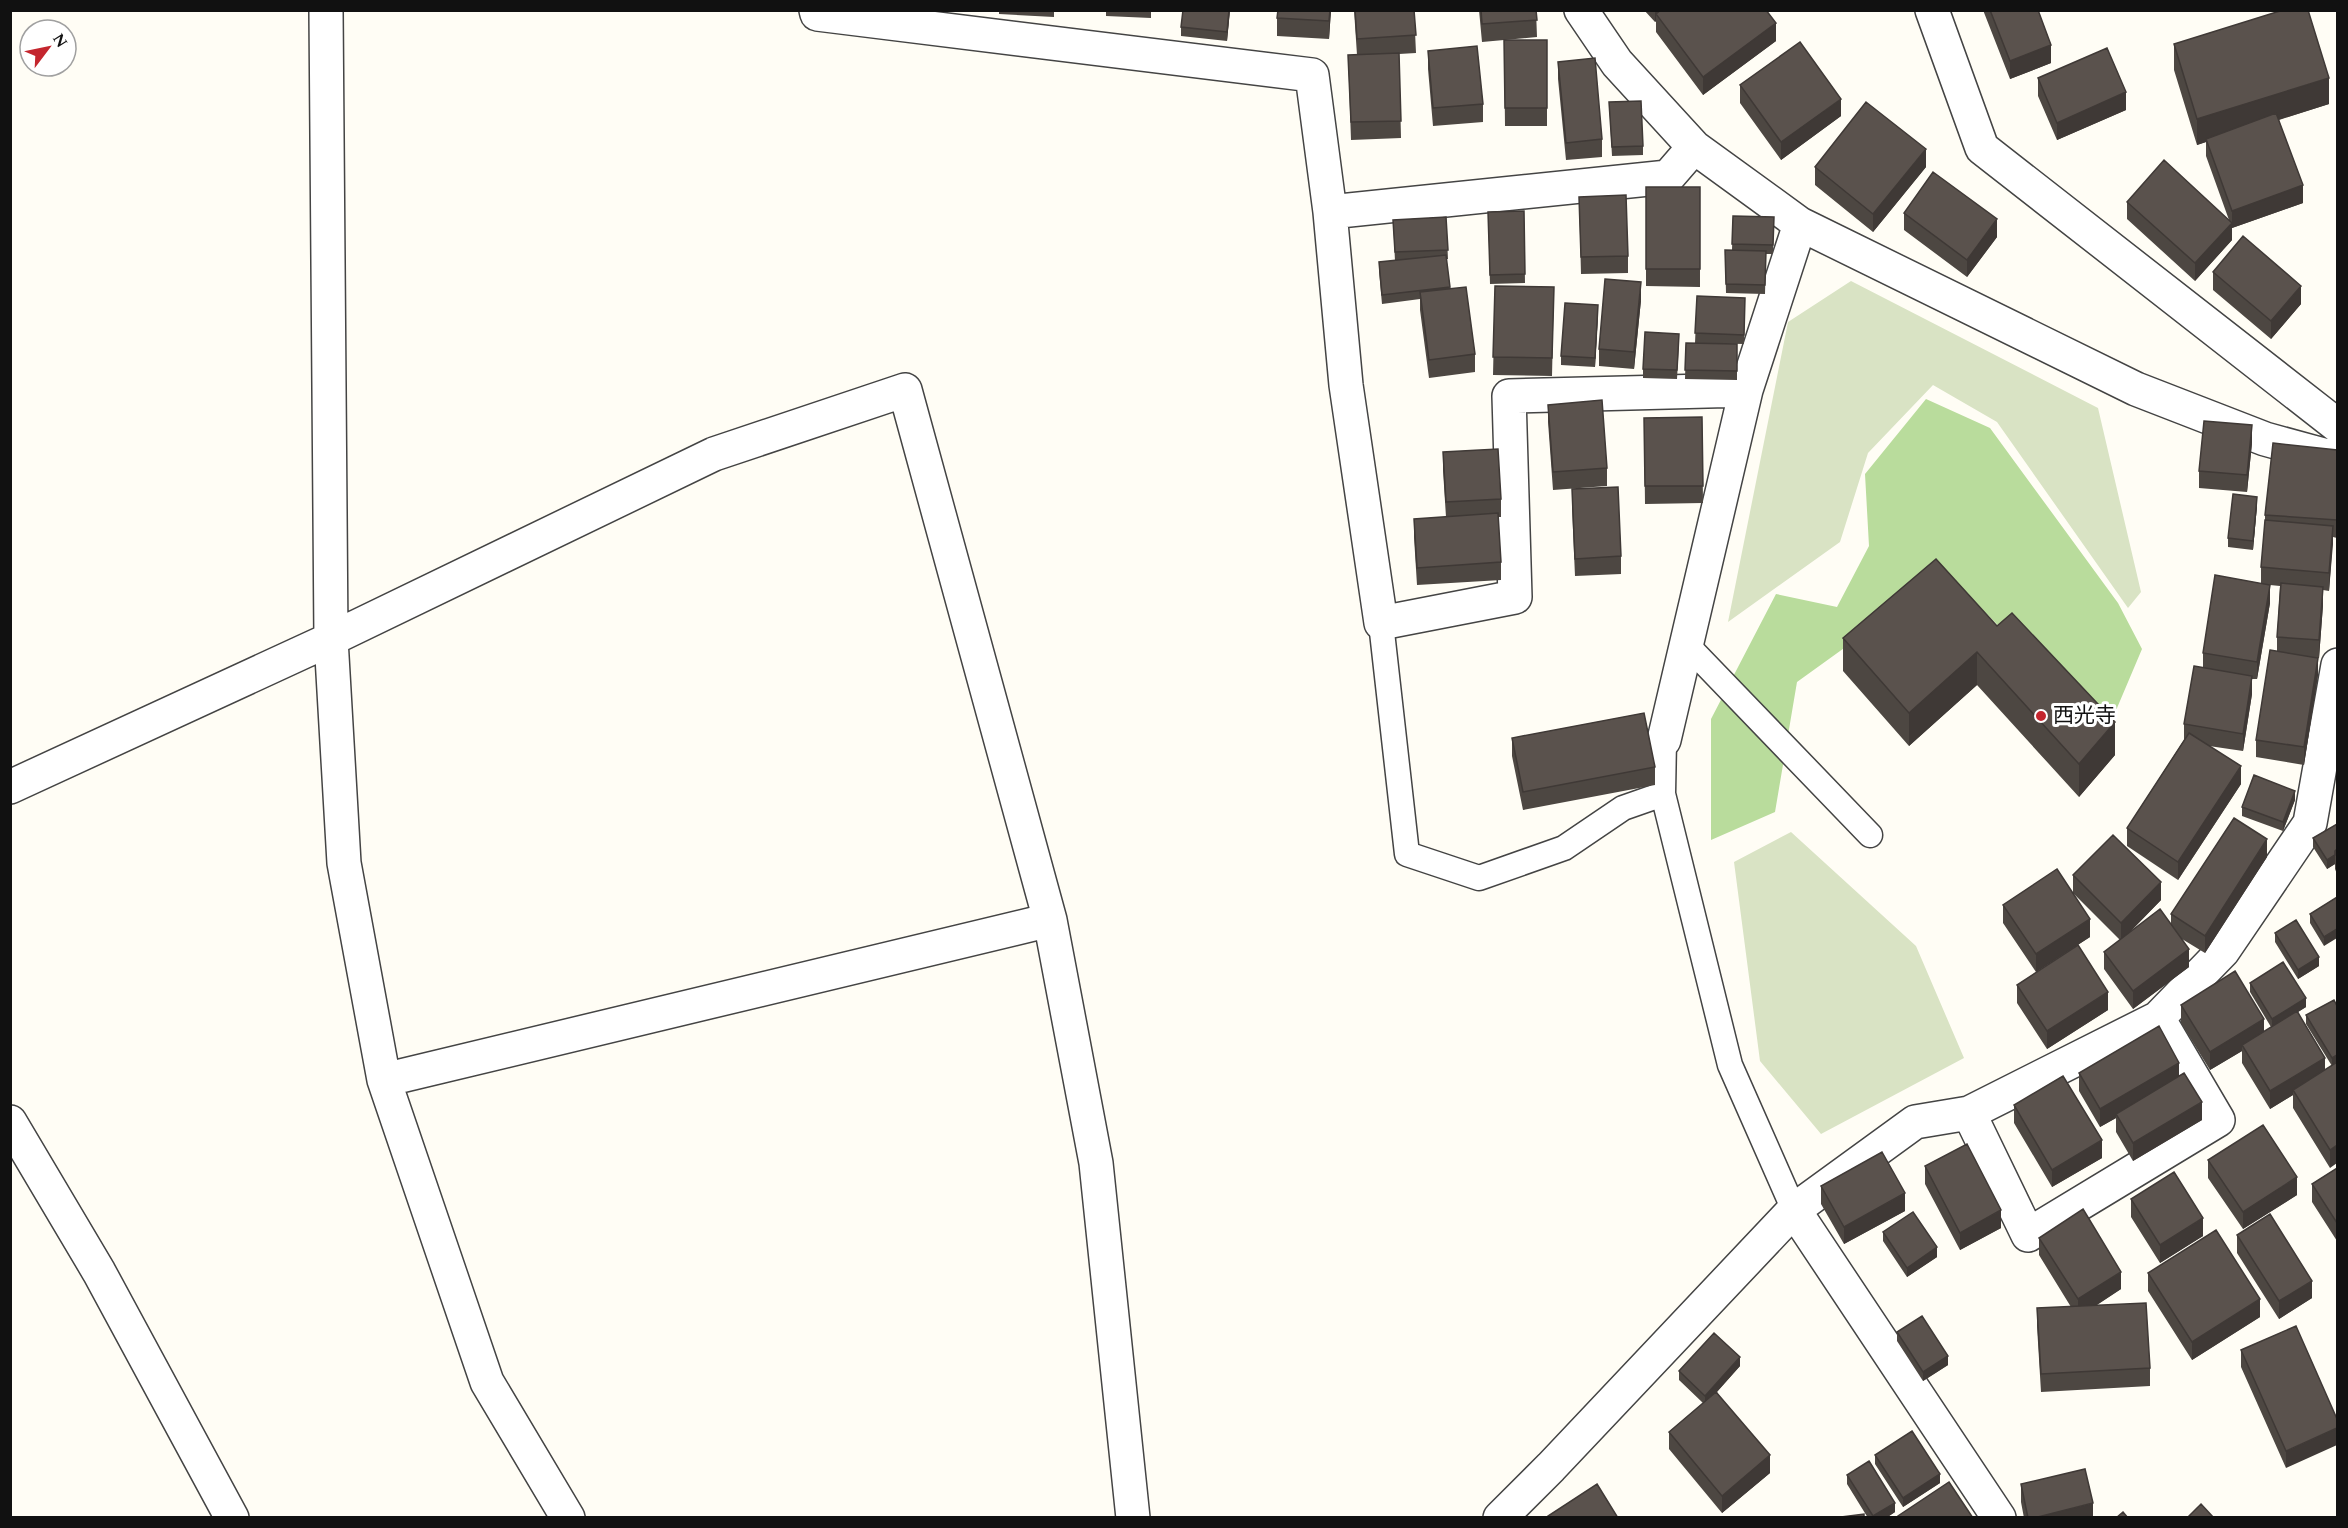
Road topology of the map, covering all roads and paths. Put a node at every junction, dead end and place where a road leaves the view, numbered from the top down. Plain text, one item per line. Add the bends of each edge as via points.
1 (326, 10) edge
2 (816, 10) edge
3 (1581, 10) edge
4 (1932, 10) edge
5 (1694, 147) junction
6 (1330, 212) junction
7 (1800, 224) junction
8 (1746, 390) junction
9 (2337, 426) edge
10 (2337, 459) edge
11 (1381, 623) junction
12 (331, 639) junction
13 (1687, 645) junction
14 (2337, 665) edge
15 (1664, 740) joint
16 (10, 787) edge
17 (1663, 794) junction
18 (1870, 835) dead end
19 (1050, 920) junction
20 (2158, 1018) junction
21 (384, 1080) junction
22 (1969, 1113) junction
23 (10, 1122) edge
24 (1794, 1210) junction
25 (232, 1518) edge
26 (568, 1518) edge
27 (1132, 1518) edge
28 (1500, 1518) edge
29 (1999, 1518) edge

1 - 12 street
2 - 6 street via 817,14 1312,75
3 - 5 street via 1617,63
4 - 9 street via 1982,148
5 - 6 street via 1668,177
5 - 7 street
6 - 11 street via 1346,384
7 - 8 street
7 - 10 street via 2136,389 2265,439
8 - 11 street via 1509,396 1515,597
8 - 13 street
11 - 17 lane via 1407,854 1479,878 1564,848 1623,808
12 - 16 street
12 - 19 street via 714,454 905,390
12 - 21 street via 344,863
13 - 15 street
13 - 18 lane
14 - 20 street via 2310,823 2223,951
15 - 17 lane
17 - 24 lane via 1730,1065
19 - 21 street
19 - 27 street via 1096,1163
20 - 22 street
20 - 22 street via 2218,1120 2028,1235
21 - 26 street via 487,1382
22 - 24 street via 1915,1122
23 - 25 street via 99,1272
24 - 28 street
24 - 29 street

